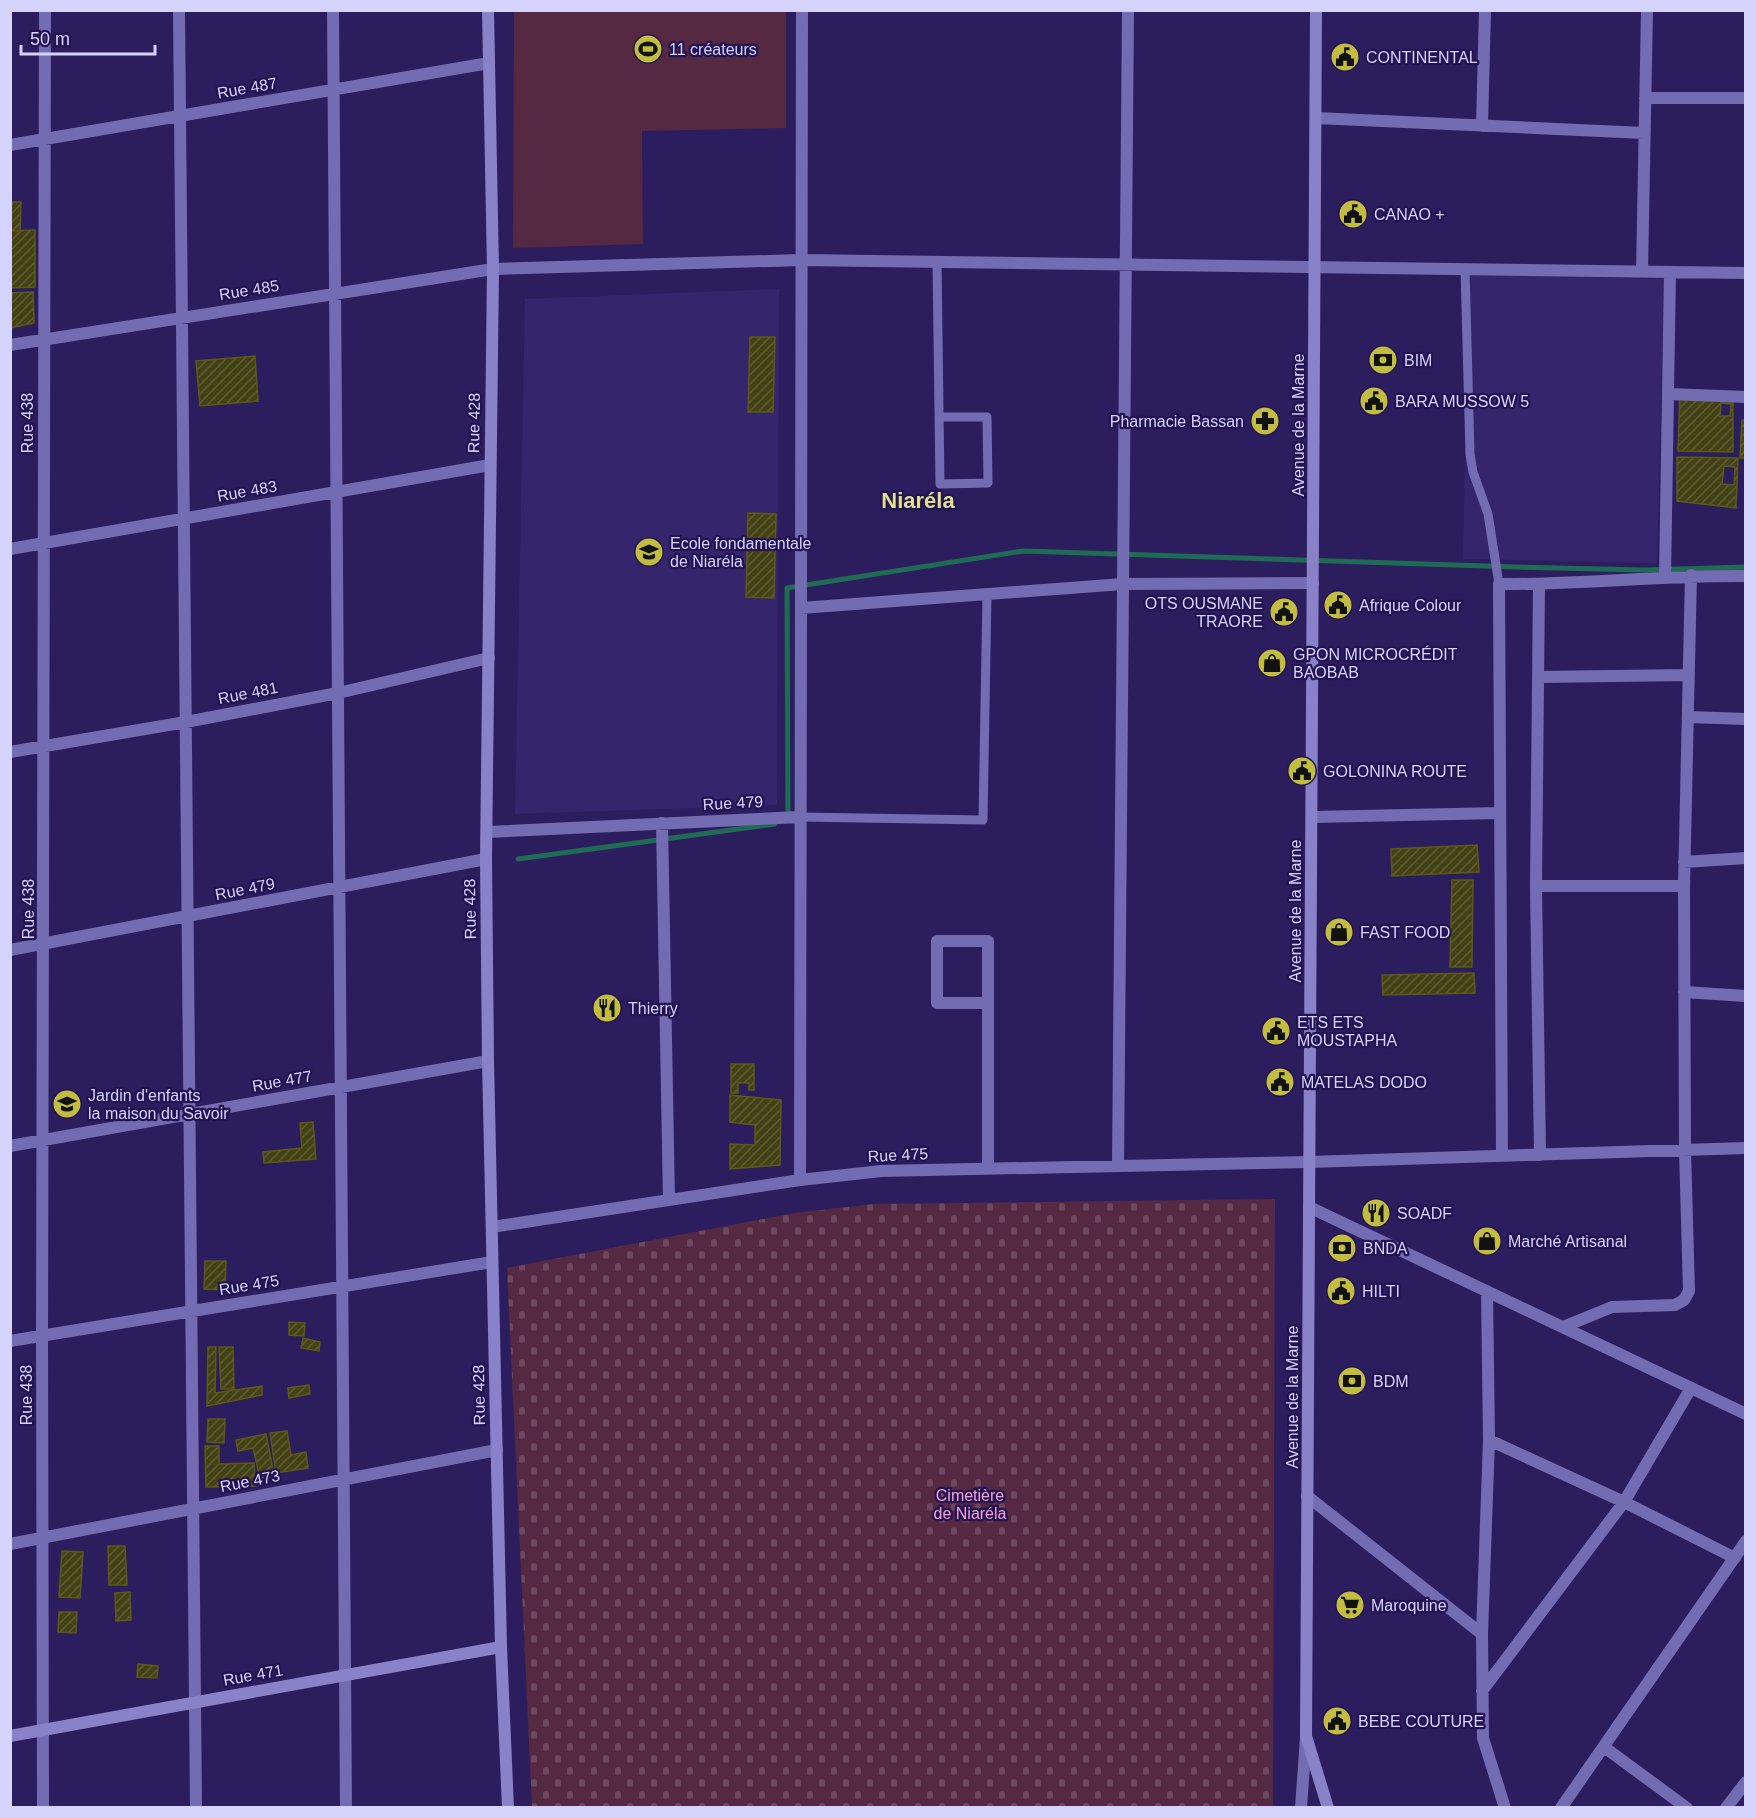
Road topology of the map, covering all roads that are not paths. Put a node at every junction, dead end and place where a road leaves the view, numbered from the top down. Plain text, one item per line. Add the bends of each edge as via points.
1 (45, 10) edge
2 (179, 10) edge
3 (333, 10) edge
4 (488, 10) edge
5 (802, 10) edge
6 (1128, 10) edge
7 (1316, 10) edge
8 (1485, 10) edge
9 (1647, 10) edge
10 (489, 63) junction
11 (333, 90) junction
12 (1645, 98) junction
13 (1746, 98) edge
14 (180, 116) junction
15 (1316, 118) junction
16 (1482, 126) junction
17 (1644, 134) junction
18 (44, 140) junction
19 (10, 145) edge
20 (801, 261) junction
21 (937, 262) junction
22 (1126, 265) junction
23 (1315, 267) junction
24 (493, 269) junction
25 (1465, 269) junction
26 (1641, 272) junction
27 (1670, 272) junction
28 (1746, 273) edge
29 (335, 293) junction
30 (181, 318) junction
31 (45, 340) junction
32 (10, 345) edge
33 (1668, 394) junction
34 (1746, 397) edge
35 (939, 417) junction
36 (490, 465) junction
37 (336, 492) junction
38 (183, 519) junction
39 (43, 543) junction
40 (10, 549) edge
41 (1691, 575) junction
42 (1746, 576) edge
43 (1665, 577) junction
44 (1313, 583) junction
45 (1123, 584) junction
46 (1499, 584) junction
47 (1539, 584) junction
48 (987, 594) junction
49 (801, 609) junction
50 (489, 658) junction
51 (1688, 675) junction
52 (1538, 677) junction
53 (338, 693) junction
54 (1688, 717) junction
55 (1746, 719) edge
56 (186, 722) junction
57 (44, 745) junction
58 (10, 752) edge
59 (1500, 813) junction
60 (800, 817) junction
61 (1312, 817) junction
62 (662, 823) junction
63 (487, 832) junction
64 (1746, 858) edge
65 (486, 859) junction
66 (1684, 862) junction
67 (1536, 886) junction
68 (1684, 886) junction
69 (339, 887) junction
70 (187, 917) junction
71 (44, 945) junction
72 (10, 950) edge
73 (1683, 992) junction
74 (1746, 996) edge
75 (988, 1003) junction
76 (488, 1061) junction
77 (341, 1087) junction
78 (190, 1114) junction
79 (43, 1140) junction
80 (10, 1146) edge
81 (1746, 1148) edge
82 (1685, 1150) junction
83 (1540, 1155) junction
84 (1502, 1156) junction
85 (1310, 1162) junction
86 (1118, 1166) junction
87 (988, 1169) junction
88 (800, 1180) junction
89 (669, 1200) junction
90 (1309, 1207) junction
91 (492, 1227) junction
92 (492, 1262) junction
93 (342, 1286) junction
94 (1488, 1291) junction
95 (190, 1311) junction
96 (1563, 1327) junction
97 (42, 1336) junction
98 (10, 1341) edge
99 (1691, 1388) junction
100 (1746, 1414) edge
101 (1489, 1440) junction
102 (497, 1450) junction
103 (342, 1480) junction
104 (1308, 1496) junction
105 (1624, 1502) junction
106 (192, 1509) junction
107 (43, 1538) junction
108 (1746, 1540) edge
109 (10, 1544) edge
110 (1735, 1558) junction
111 (1482, 1634) junction
112 (501, 1647) junction
113 (344, 1676) junction
114 (1482, 1691) junction
115 (195, 1702) junction
116 (43, 1730) junction
117 (10, 1736) edge
118 (1306, 1736) junction
119 (1604, 1747) junction
120 (1746, 1782) edge
121 (43, 1808) edge
122 (196, 1808) edge
123 (346, 1808) edge
124 (508, 1808) edge
125 (1301, 1808) edge
126 (1328, 1808) edge
127 (1505, 1808) edge
128 (1561, 1808) edge
129 (1687, 1808) edge
130 (1726, 1808) edge

1 - 18 street, Rue 438
2 - 14 street
3 - 11 street
4 - 10 street, Rue 428
5 - 20 street
6 - 22 street
7 - 15 street, Avenue de la Marne
8 - 16 street
9 - 12 street
10 - 11 street, Rue 487
10 - 24 street, Rue 428
11 - 14 street, Rue 487
11 - 29 street
12 - 13 street
12 - 17 street
14 - 18 street, Rue 487
14 - 30 street
15 - 16 street
15 - 23 street, Avenue de la Marne
16 - 17 street
17 - 26 street
18 - 19 street, Rue 487
18 - 31 street, Rue 438
20 - 21 street, Rue 485
20 - 24 street, Rue 485
20 - 49 street
21 - 22 street, Rue 485
21 - 35 lane
22 - 23 street, Rue 485
22 - 45 street
23 - 25 street, Rue 485
23 - 44 street, Avenue de la Marne
24 - 29 street, Rue 485
24 - 36 street, Rue 428
25 - 26 street, Rue 485
25 - 46 lane via 1470,454 1488,514
26 - 27 street, Rue 485
27 - 28 street, Rue 485
27 - 33 street
29 - 30 street, Rue 485
29 - 37 street
30 - 31 street, Rue 485
30 - 38 street
31 - 32 street, Rue 485
31 - 39 street, Rue 438
33 - 34 street
33 - 43 street
35 - 35 lane via 940,484 988,483 987,417
36 - 37 street, Rue 483
36 - 50 street, Rue 428
37 - 38 street, Rue 483
37 - 53 street
38 - 39 street, Rue 483
38 - 56 street
39 - 40 street, Rue 483
39 - 57 street, Rue 438
41 - 42 street
41 - 43 street
41 - 51 street
43 - 47 street
44 - 45 street
44 - 61 street, Avenue de la Marne
45 - 48 street
45 - 86 street
46 - 47 street
46 - 59 street
47 - 52 street
48 - 49 street
48 - 60 lane via 984,820
49 - 60 street
50 - 53 street, Rue 481
50 - 63 street, Rue 428
51 - 52 street
51 - 54 street
52 - 67 street
53 - 56 street, Rue 481
53 - 69 street
54 - 55 street
54 - 66 street
56 - 57 street, Rue 481
56 - 70 street
57 - 58 street, Rue 481
57 - 71 street, Rue 438
59 - 61 street
59 - 84 street
60 - 62 street, Rue 479
60 - 88 street
61 - 85 street, Avenue de la Marne
62 - 63 street, Rue 479
62 - 89 street
63 - 65 street, Rue 428
64 - 66 street
65 - 69 street, Rue 479
65 - 76 street, Rue 428
66 - 68 street
67 - 68 street
67 - 83 street
68 - 73 street
69 - 70 street, Rue 479
69 - 77 street
70 - 71 street, Rue 479
70 - 78 street
71 - 72 street, Rue 479
71 - 79 street, Rue 438
73 - 74 street
73 - 82 street
75 - 75 street via 937,1003 937,941 988,941
75 - 87 street
76 - 77 street, Rue 477
76 - 91 street, Rue 428
77 - 78 street, Rue 477
77 - 93 street
78 - 79 street, Rue 477
78 - 95 street
79 - 80 street, Rue 477
79 - 97 street, Rue 438
81 - 82 street, Rue 475
82 - 83 street, Rue 475
82 - 96 street via 1689,1291 1684,1300 1675,1305 1612,1307
83 - 84 street, Rue 475
84 - 85 street, Rue 475
85 - 86 street, Rue 475
85 - 90 street, Avenue de la Marne
86 - 87 street, Rue 475
87 - 88 street, Rue 475 via 881,1171
88 - 89 street, Rue 475
89 - 91 street, Rue 475
90 - 94 street
90 - 104 street, Avenue de la Marne
91 - 92 street, Rue 428
92 - 93 street, Rue 475
92 - 102 street, Rue 428
93 - 95 street, Rue 475
93 - 103 street
94 - 96 street
94 - 101 street
95 - 97 street, Rue 475
95 - 106 street
96 - 99 street
97 - 98 street, Rue 475
97 - 107 street, Rue 438
99 - 100 street
99 - 105 street
101 - 105 street
101 - 111 street
102 - 103 street, Rue 473
102 - 112 street, Rue 428
103 - 106 street, Rue 473
103 - 113 street
104 - 111 street
104 - 118 street, Avenue de la Marne
105 - 110 street
105 - 114 street
106 - 107 street, Rue 473
106 - 115 street
107 - 109 street, Rue 473
107 - 116 street, Rue 438
108 - 110 street
110 - 119 street
111 - 114 street
112 - 113 street, Rue 471
112 - 124 street, Rue 428
113 - 115 street, Rue 471
113 - 123 street
114 - 127 street via 1483,1738
115 - 116 street, Rue 471
115 - 122 street
116 - 117 street, Rue 471
116 - 121 street, Rue 438
118 - 125 street
118 - 126 street, Avenue de la Marne
119 - 128 street
119 - 129 street
120 - 130 street

